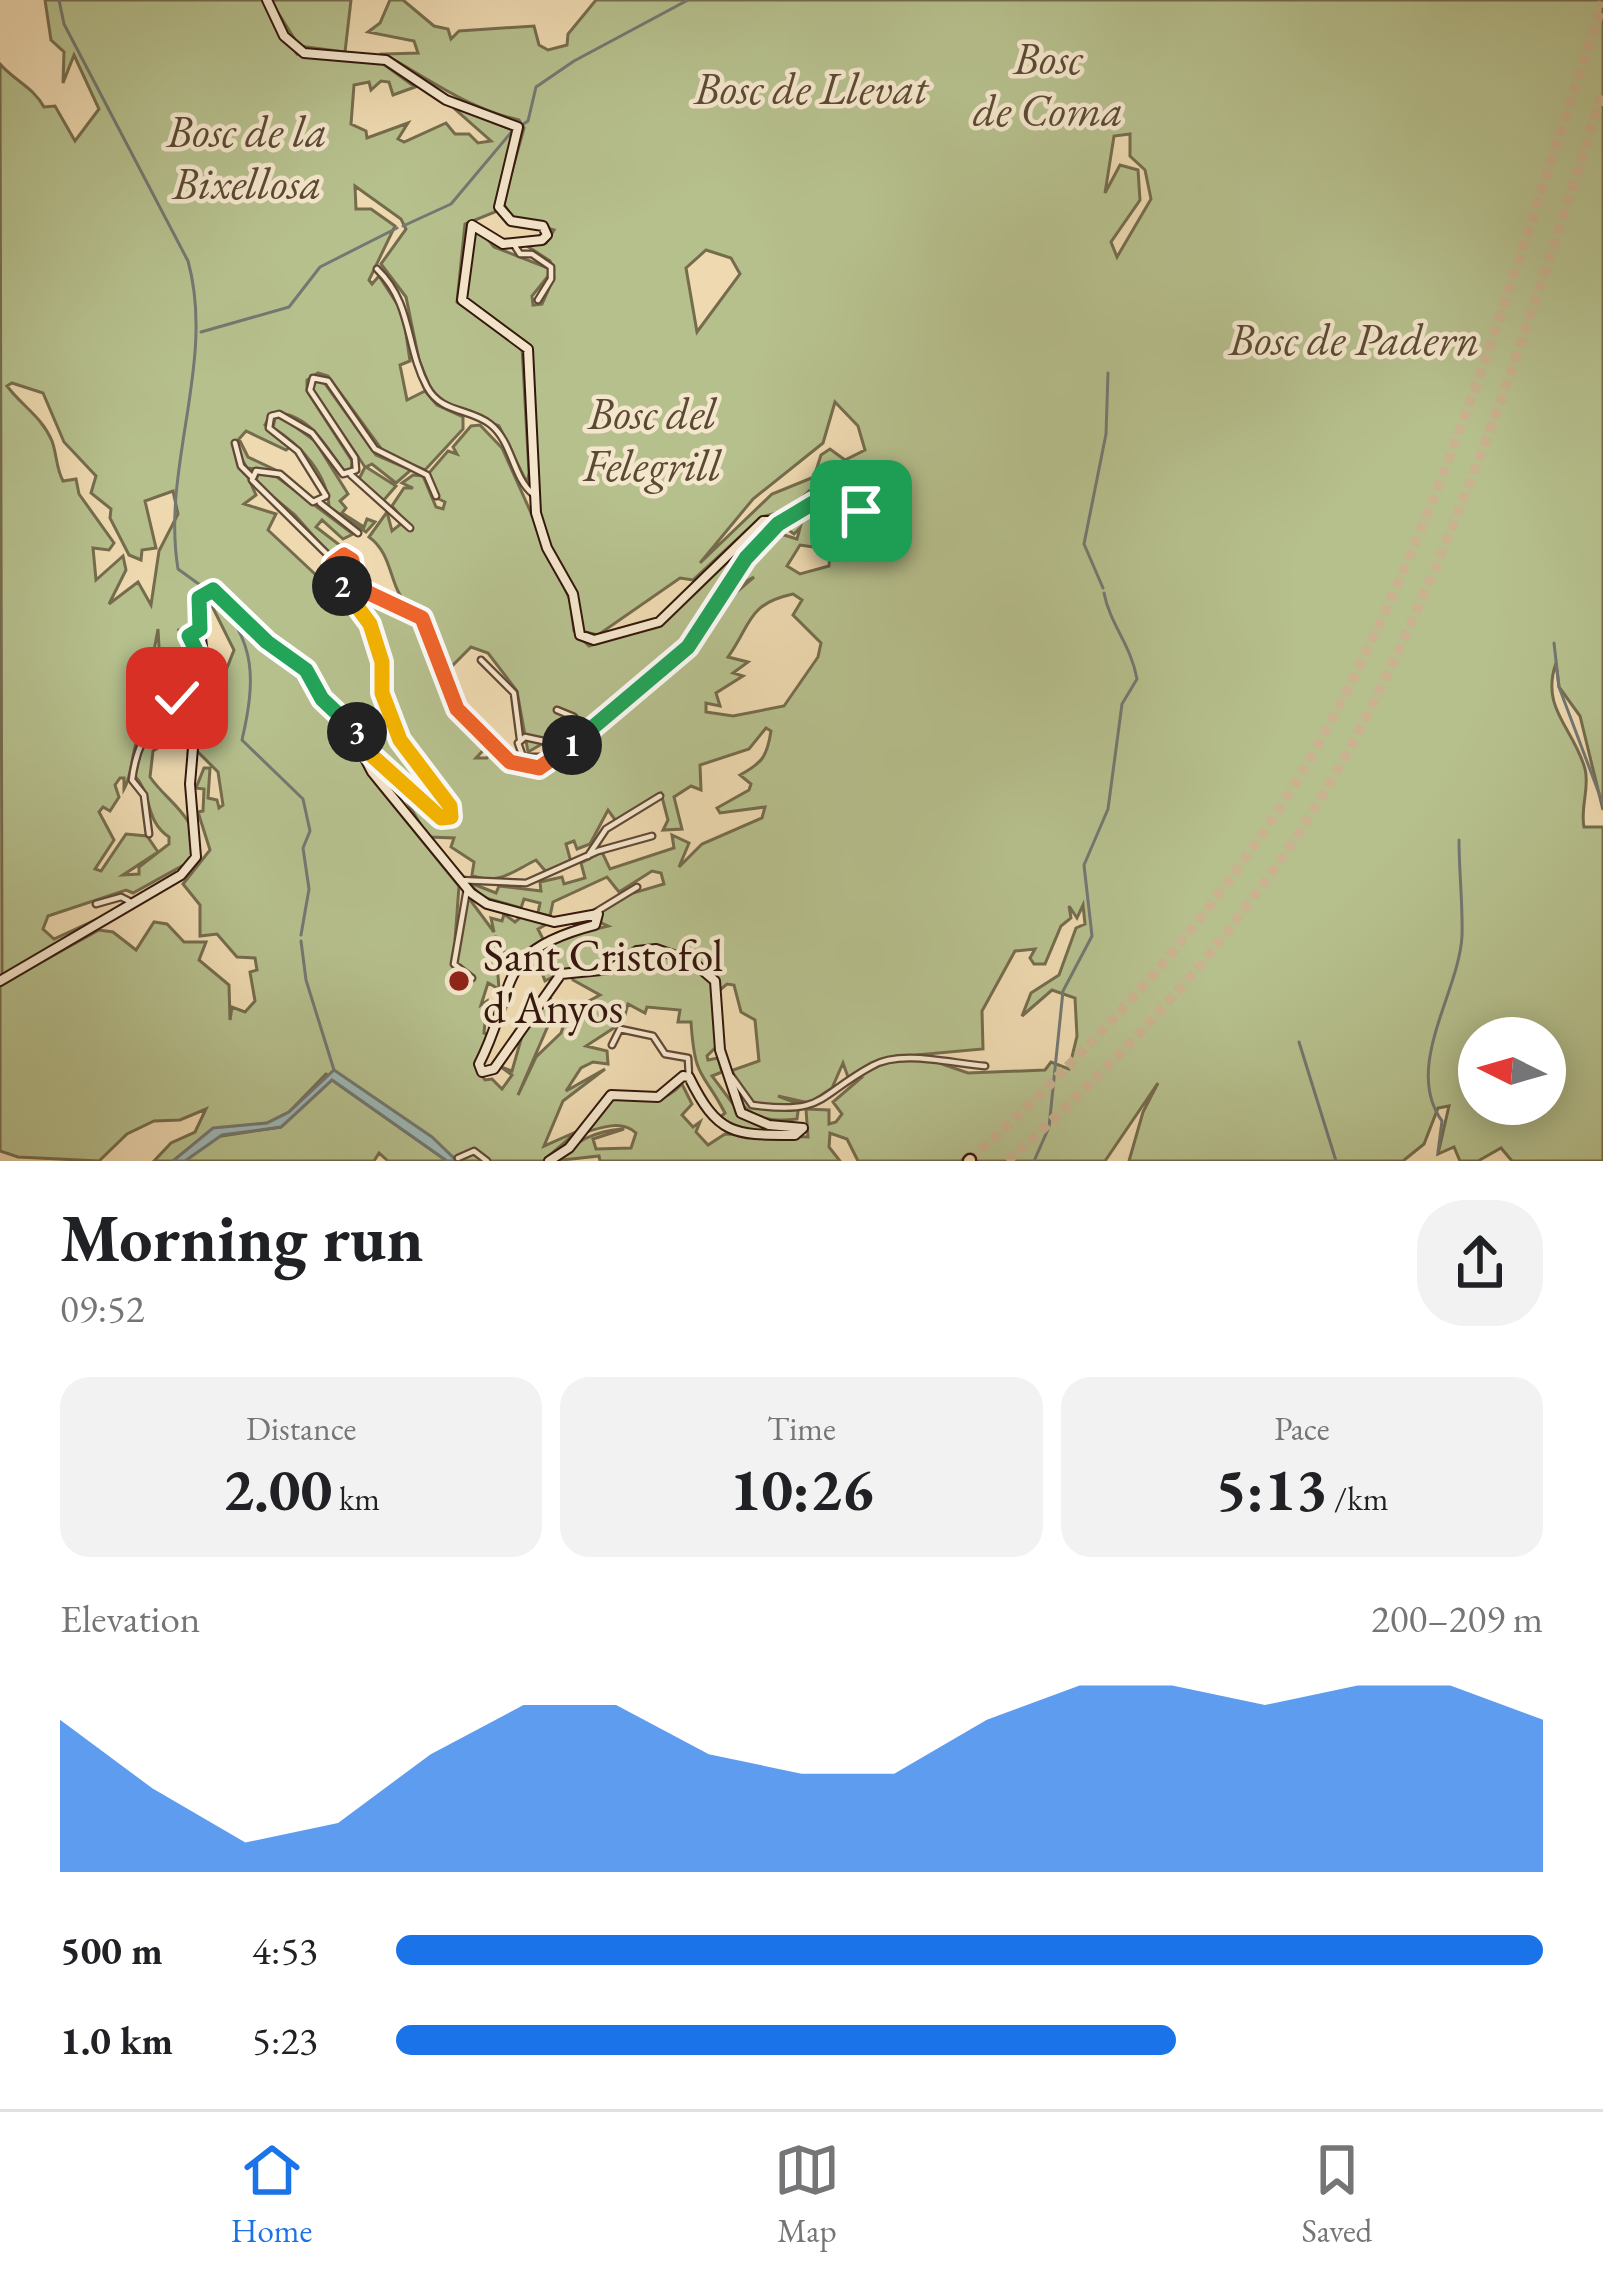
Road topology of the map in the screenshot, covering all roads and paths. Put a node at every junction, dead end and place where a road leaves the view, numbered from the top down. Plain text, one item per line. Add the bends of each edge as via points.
1 (267, 0) edge
2 (513, 243) junction
3 (377, 269) dead end
4 (538, 300) dead end
5 (235, 443) dead end
6 (350, 475) junction
7 (252, 477) junction
8 (533, 494) junction
9 (436, 496) dead end
10 (320, 503) junction
11 (778, 524) junction
12 (410, 528) dead end
13 (358, 533) dead end
14 (818, 543) dead end
15 (334, 561) junction
16 (200, 629) junction
17 (481, 660) dead end
18 (169, 669) dead end
19 (557, 710) dead end
20 (155, 723) junction
21 (350, 730) junction
22 (520, 739) junction
23 (550, 761) junction
24 (661, 796) dead end
25 (149, 834) dead end
26 (652, 836) dead end
27 (588, 856) junction
28 (459, 880) junction
29 (637, 887) dead end
30 (467, 889) junction
31 (129, 901) junction
32 (96, 904) dead end
33 (596, 912) junction
34 (472, 978) dead end
35 (0, 982) edge
36 (612, 1045) dead end
37 (985, 1066) dead end
38 (727, 1074) junction
39 (689, 1077) junction
40 (458, 1158) dead end
41 (487, 1161) edge
42 (549, 1161) edge

1 - 2 main road via 299,51 386,60 446,100 518,127 499,207 511,221 548,231 542,240
2 - 4 street via 550,267
2 - 8 main road via 497,243 472,225 460,291 469,309 528,349
3 - 8 street via 405,306 430,394 491,424
5 - 7 street
6 - 9 street via 357,462 310,390 316,377 328,381 375,449 424,473
6 - 10 street via 302,425 271,416 269,428 294,446 325,489
6 - 12 street
7 - 10 street via 276,473
7 - 15 street
8 - 11 main road via 577,628 588,640 659,622 763,521
10 - 13 street
11 - 14 street via 813,503 861,511 858,524
11 - 23 main road via 688,647
15 - 21 main road via 378,646 394,728 451,817 441,818
15 - 23 main road via 347,556 356,587 422,618 451,699 510,762 531,770
16 - 20 street via 189,638 200,700 194,702 191,683 181,682
16 - 21 main road via 196,606 213,590 309,673
16 - 31 main road via 208,695 190,784 196,856 181,875
17 - 22 street via 514,693
18 - 20 street via 156,670
19 - 22 street via 574,717 557,736
20 - 25 street via 140,739 132,780 143,792
21 - 28 main road via 372,772
22 - 23 street via 524,758
24 - 27 street via 606,829
26 - 27 street
27 - 28 street via 526,883
28 - 30 main road
29 - 33 street
30 - 33 main road via 487,904 554,922
30 - 34 street via 454,964
31 - 32 street
31 - 35 main road
33 - 38 main road via 595,926 562,934 518,961 480,1070 494,1069 562,974 611,969 656,949 693,962 715,981
36 - 39 street via 620,1029 653,1036 665,1054 688,1058
37 - 38 street via 878,1063 822,1104 783,1108 752,1105
38 - 39 main road via 744,1115 773,1126 799,1123 802,1132 728,1130 701,1104
39 - 42 main road via 658,1097 610,1095
40 - 41 street via 474,1151

